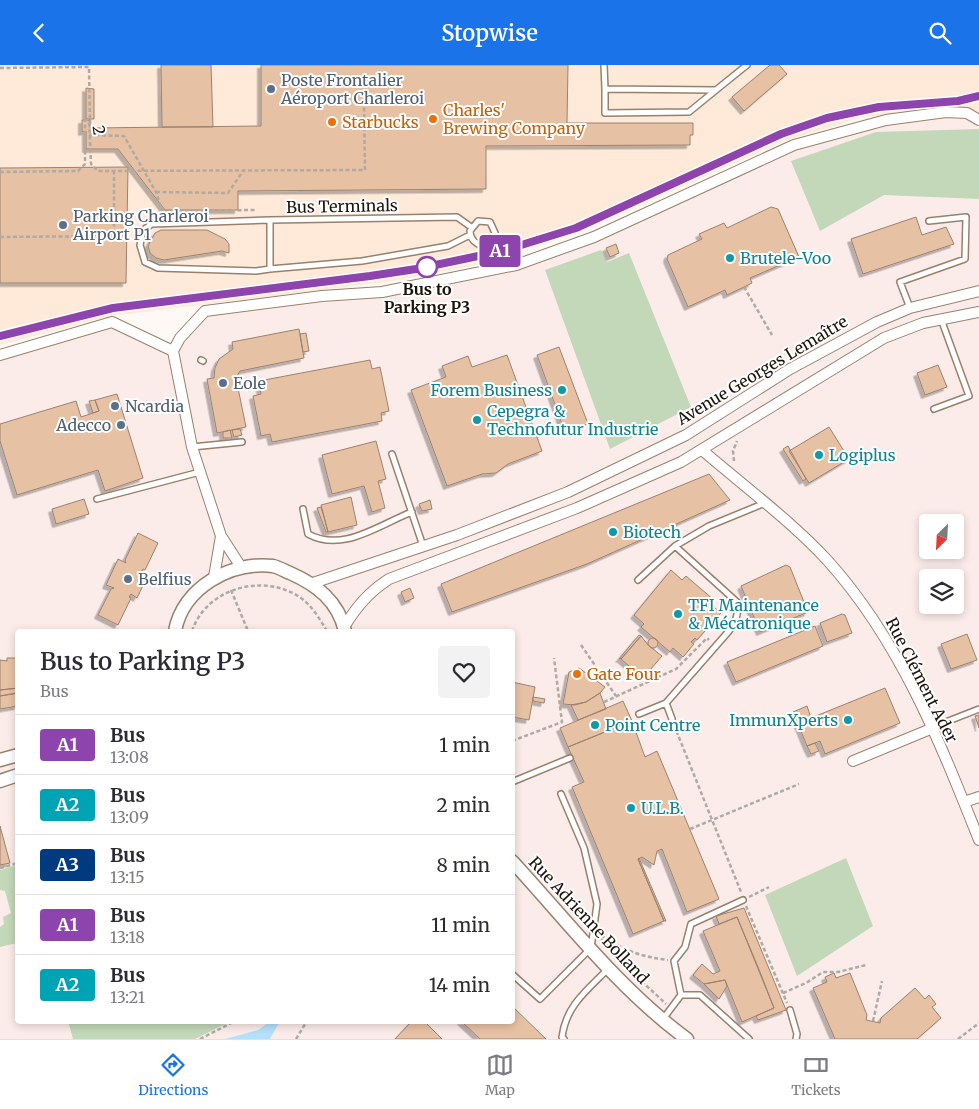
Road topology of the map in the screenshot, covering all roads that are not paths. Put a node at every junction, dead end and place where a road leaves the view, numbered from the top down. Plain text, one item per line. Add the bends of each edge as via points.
1 (604, 65) edge
2 (747, 65) edge
3 (605, 89) junction
4 (716, 90) junction
5 (979, 96) edge
6 (979, 120) edge
7 (270, 219) junction
8 (930, 221) dead end
9 (471, 227) junction
10 (470, 235) junction
11 (488, 247) junction
12 (502, 251) junction
13 (478, 256) junction
14 (270, 269) junction
15 (979, 291) edge
16 (910, 308) junction
17 (979, 312) edge
18 (941, 319) junction
19 (0, 336) edge
20 (174, 351) junction
21 (0, 355) edge
22 (934, 409) dead end
23 (242, 442) dead end
24 (192, 447) junction
25 (702, 450) junction
26 (392, 454) dead end
27 (200, 472) junction
28 (98, 499) dead end
29 (765, 503) junction
30 (303, 509) dead end
31 (412, 512) junction
32 (221, 536) junction
33 (423, 545) junction
34 (675, 546) junction
35 (241, 567) junction
36 (214, 577) junction
37 (638, 580) dead end
38 (313, 583) junction
39 (175, 629) edge
40 (345, 629) edge
41 (666, 703) junction
42 (979, 709) edge
43 (639, 713) dead end
44 (672, 719) road end
45 (932, 728) junction
46 (15, 756) edge
47 (570, 758) dead end
48 (0, 760) edge
49 (853, 761) dead end
50 (15, 776) edge
51 (0, 781) edge
52 (515, 781) edge
53 (561, 794) dead end
54 (979, 797) edge
55 (964, 802) junction
56 (979, 840) edge
57 (515, 864) edge
58 (743, 899) road end
59 (591, 948) junction
60 (608, 969) junction
61 (515, 977) edge
62 (681, 995) junction
63 (790, 1010) road end
64 (662, 1020) junction
65 (564, 1039) edge
66 (687, 1039) edge
67 (749, 1039) edge
68 (796, 1039) edge

1 - 3 lane
2 - 4 lane
3 - 4 lane
3 - 4 lane via 605,113 689,112
5 - 12 lane via 958,101 879,107 827,118 781,134 576,228
6 - 20 street via 967,113 946,112 886,120 794,145 594,237 516,265 382,292 205,311 180,338
7 - 9 lane, Bus Terminals via 457,217
7 - 14 lane, Bus Terminals
7 - 14 lane via 152,224 142,230 140,245 145,262 158,268
8 - 16 lane via 966,217 966,259 900,281
9 - 10 lane
9 - 11 lane via 482,220 493,225 494,237
10 - 11 lane via 474,243
10 - 14 lane via 448,246 362,261
11 - 12 lane
11 - 13 lane
12 - 13 lane
13 - 19 lane via 370,276 113,308
15 - 16 street, Avenue Georges Lemaître
16 - 33 street, Avenue Georges Lemaître via 790,369 686,435 594,480 515,513
17 - 18 street
18 - 22 lane via 969,396
18 - 25 street via 884,338
20 - 21 street via 112,322
20 - 24 street
23 - 24 lane
24 - 27 street
25 - 29 street, Rue Clément Ader
25 - 40 street via 577,508 389,579 373,589 357,606
26 - 31 lane
27 - 28 lane
27 - 32 street
29 - 34 lane via 709,526
29 - 45 street, Rue Clément Ader via 827,560 871,614 900,662
30 - 31 lane via 308,534 320,541 336,542 360,536
31 - 33 lane
32 - 35 street
32 - 36 street
33 - 38 street, Avenue Georges Lemaître
34 - 37 lane
34 - 41 lane via 737,602 738,610 735,622
35 - 36 street
35 - 38 street via 274,566
36 - 39 street via 189,599 177,618
38 - 40 street via 332,603
41 - 43 lane
41 - 44 lane
42 - 45 lane
45 - 49 street
45 - 55 street, Rue Clément Ader
46 - 48 street
47 - 52 lane
50 - 51 street
53 - 59 lane via 584,848 597,904
54 - 55 street
55 - 56 street, Rue Clément Ader
57 - 59 street, Rue Adrienne Bolland
58 - 62 lane via 691,924 685,947 674,961
59 - 60 street, Rue Adrienne Bolland
59 - 61 lane via 540,999
60 - 64 street, Rue Adrienne Bolland
60 - 65 lane via 575,1003 564,1020
62 - 64 lane
62 - 67 lane via 704,998
63 - 68 lane
64 - 66 street, Rue Adrienne Bolland

